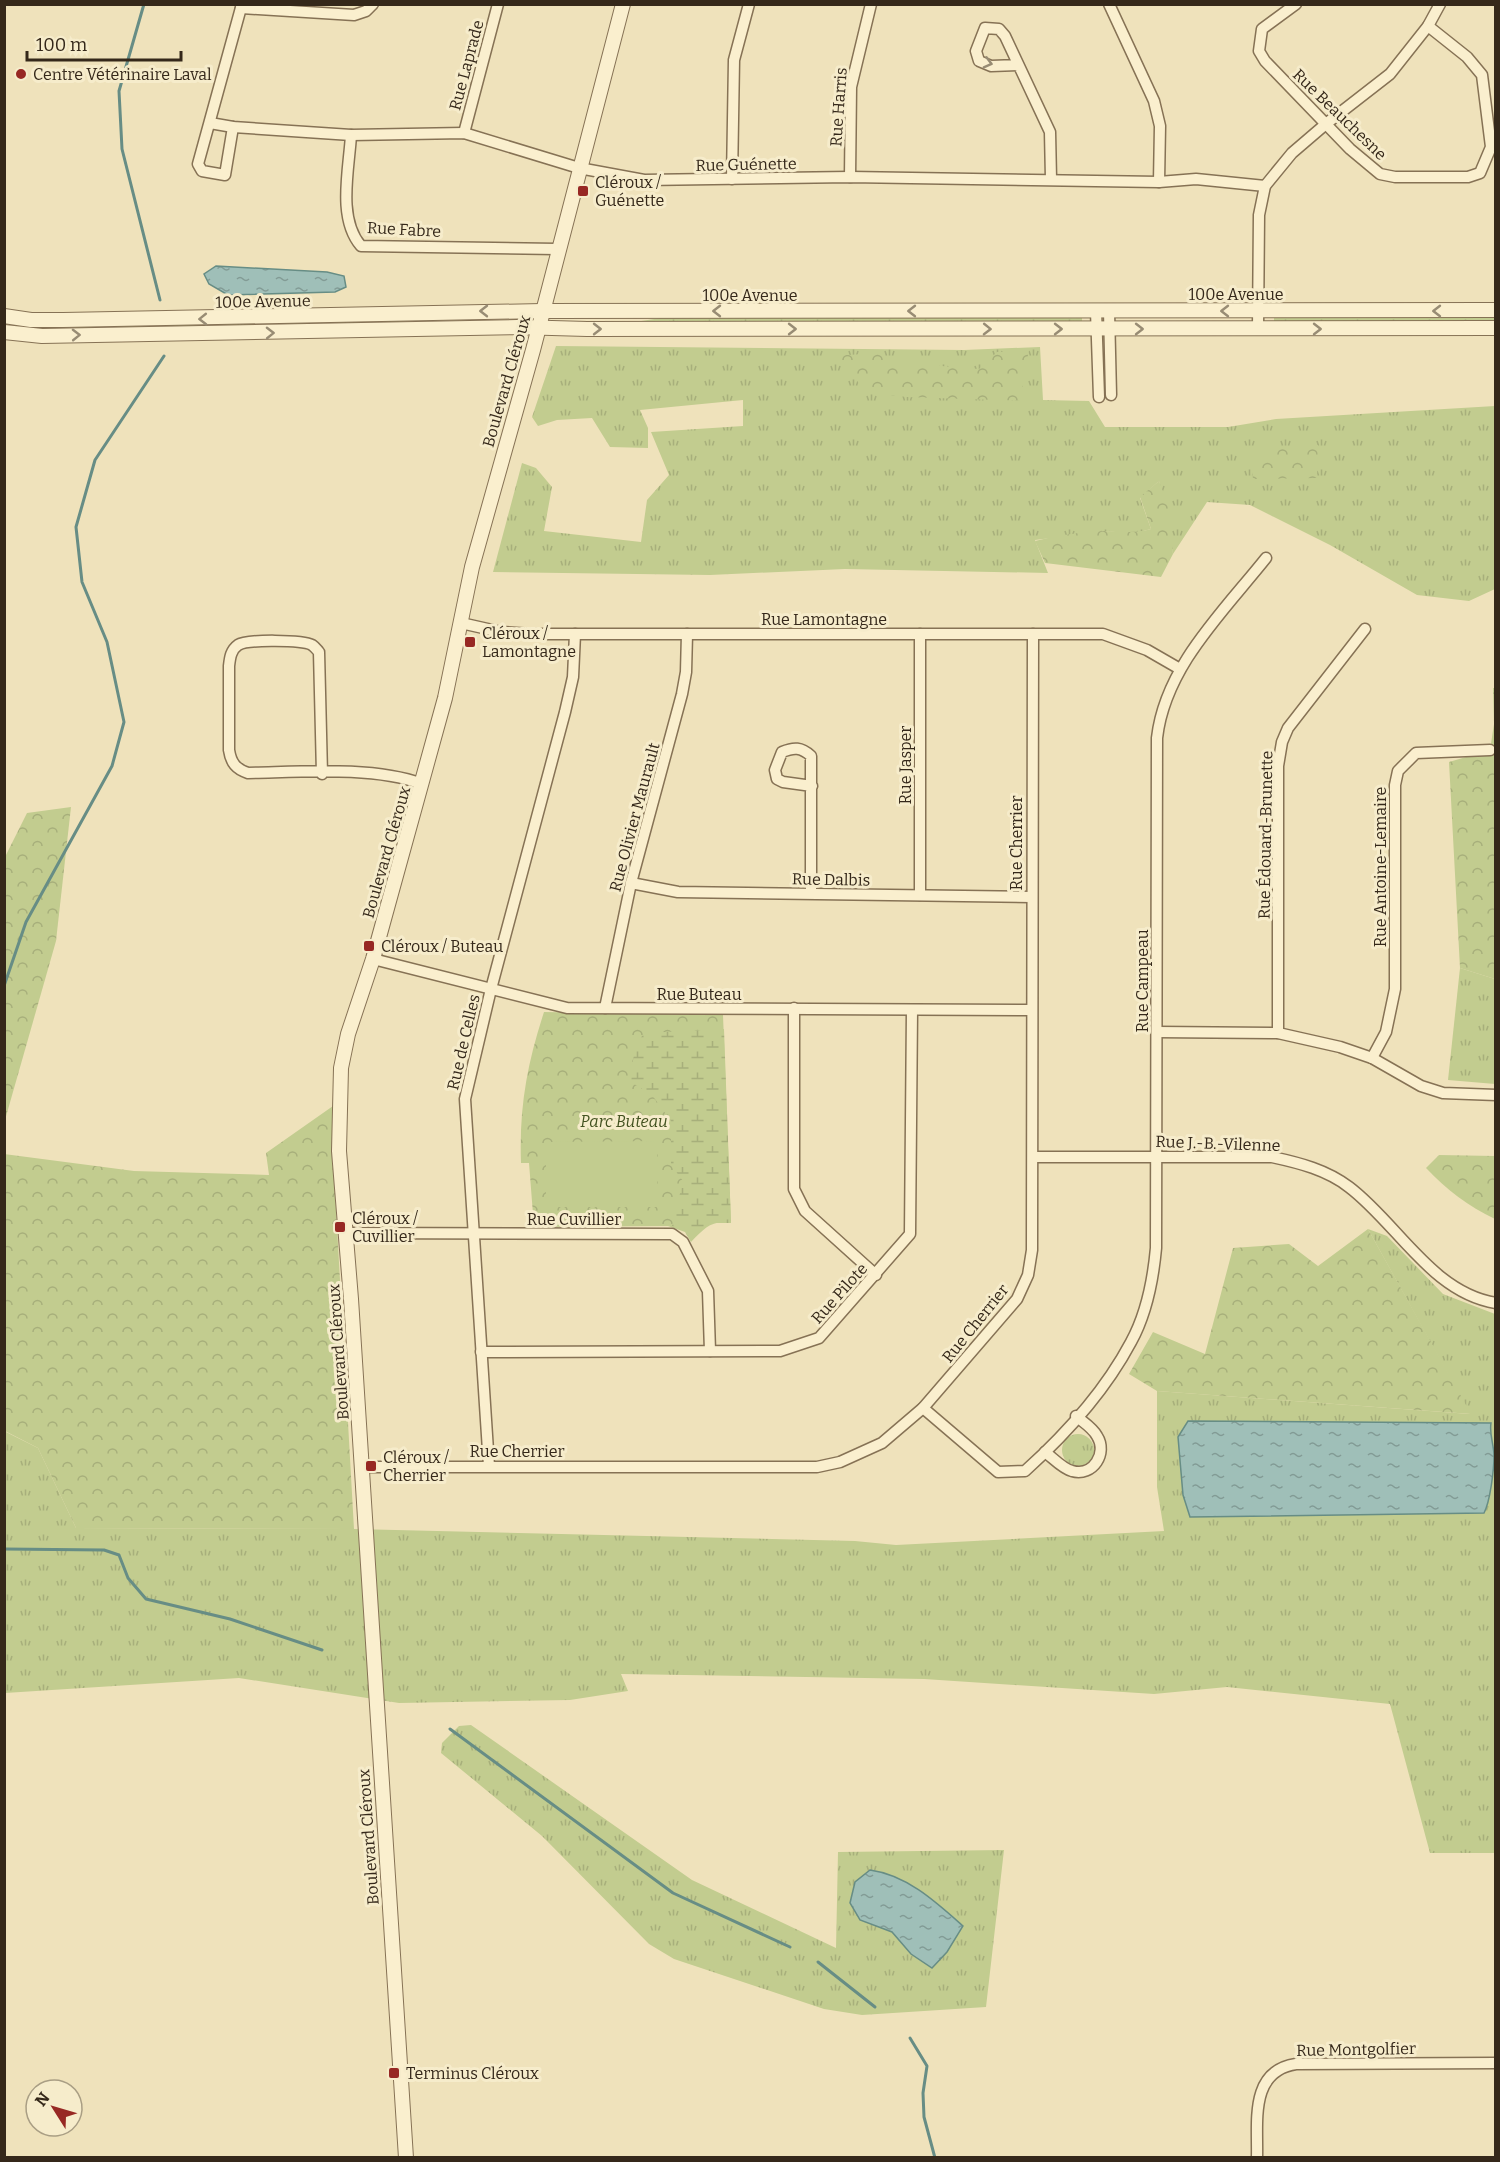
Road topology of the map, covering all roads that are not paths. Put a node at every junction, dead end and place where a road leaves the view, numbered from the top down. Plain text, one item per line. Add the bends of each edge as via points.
1 (373, 4) edge
2 (498, 4) edge
3 (623, 4) edge
4 (749, 4) edge
5 (871, 4) edge
6 (1109, 4) edge
7 (1296, 4) edge
8 (1440, 4) edge
9 (242, 6) edge
10 (1428, 26) junction
11 (1018, 65) dead end
12 (210, 123) junction
13 (1327, 123) junction
14 (233, 127) junction
15 (464, 134) junction
16 (351, 135) junction
17 (579, 168) junction
18 (850, 177) junction
19 (1051, 178) junction
20 (732, 179) junction
21 (1159, 182) junction
22 (1265, 186) junction
23 (557, 249) junction
24 (543, 310) junction
25 (1496, 310) edge
26 (1103, 311) junction
27 (1258, 311) junction
28 (4, 316) edge
29 (538, 328) junction
30 (1258, 328) junction
31 (1496, 328) edge
32 (1103, 329) junction
33 (4, 332) edge
34 (1111, 395) dead end
35 (1099, 397) dead end
36 (1266, 558) dead end
37 (461, 623) junction
38 (1365, 628) dead end
39 (575, 634) junction
40 (687, 634) junction
41 (920, 634) junction
42 (1033, 634) junction
43 (1179, 669) junction
44 (1490, 750) dead end
45 (322, 774) junction
46 (422, 784) junction
47 (812, 786) dead end
48 (631, 883) junction
49 (811, 893) junction
50 (920, 895) junction
51 (1031, 897) junction
52 (373, 959) junction
53 (491, 989) junction
54 (605, 1008) junction
55 (794, 1008) junction
56 (912, 1010) junction
57 (1031, 1010) junction
58 (1156, 1032) junction
59 (1278, 1033) junction
60 (1372, 1058) junction
61 (1496, 1095) edge
62 (1155, 1156) junction
63 (1033, 1157) junction
64 (346, 1233) junction
65 (472, 1234) junction
66 (876, 1275) junction
67 (1496, 1303) edge
68 (710, 1351) junction
69 (481, 1352) junction
70 (923, 1408) junction
71 (1076, 1416) junction
72 (1045, 1452) junction
73 (489, 1466) junction
74 (362, 1467) junction
75 (1496, 2063) edge
76 (406, 2157) edge
77 (1257, 2157) edge

1 - 9 street via 354,15
2 - 15 street, Rue Laprade
3 - 17 street, Boulevard Cléroux
4 - 20 street via 734,60
5 - 18 street, Rue Harris via 851,87
6 - 21 street via 1154,101 1160,126
7 - 13 street, Rue Beauchesne via 1262,29 1259,51
8 - 10 street
9 - 12 street
10 - 13 street via 1390,74
10 - 13 street, Rue Beauchesne via 1467,57 1482,75 1491,147 1480,173 1468,177 1380,174
11 - 19 street via 1050,132
12 - 14 street, Rue Guénette
12 - 14 street via 198,164 202,171 221,176 227,172
13 - 22 street via 1293,153
14 - 16 street, Rue Guénette
15 - 16 street, Rue Guénette
15 - 17 street, Rue Guénette
16 - 23 street, Rue Fabre via 347,220 362,246
17 - 20 street, Rue Guénette via 644,180
17 - 23 street, Boulevard Cléroux
18 - 19 street, Rue Guénette
18 - 20 street, Rue Guénette
19 - 21 street, Rue Guénette
21 - 22 street, Rue Guénette via 1206,180
22 - 27 street via 1259,215
23 - 24 street, Boulevard Cléroux
26 -> 24 street, 100e Avenue
24 -> 28 street, 100e Avenue via 63,321
24 - 29 street, Boulevard Cléroux
25 -> 27 street, 100e Avenue
27 -> 26 street, 100e Avenue
26 - 32 street
27 - 30 street
29 -> 32 street, 100e Avenue
33 -> 29 street, 100e Avenue via 53,336
29 - 37 street, Boulevard Cléroux via 472,567
30 -> 31 street, 100e Avenue
32 -> 30 street, 100e Avenue
32 - 34 street
32 - 35 street
36 - 43 street, Rue Campeau
37 - 39 street, Rue Lamontagne via 501,632
37 - 46 street, Boulevard Cléroux
38 - 59 street, Rue Édouard-Brunette via 1294,720 1282,742 1278,766
39 - 40 street, Rue Lamontagne
39 - 53 street, Rue de Celles via 573,677 565,712
40 - 41 street, Rue Lamontagne
40 - 48 street, Rue Olivier Maurault via 682,694
41 - 42 street, Rue Lamontagne
41 - 50 street, Rue Jasper
42 - 43 street, Rue Lamontagne via 1102,634 1147,650
42 - 51 street, Rue Cherrier
43 - 58 street, Rue Campeau via 1160,713 1157,738
44 - 60 street, Rue Antoine-Lemaire via 1416,753 1398,771 1395,989 1386,1032
45 - 45 street via 248,773 230,760 229,666 230,654 237,646 247,641 302,642 319,652
45 - 46 street via 384,774
46 - 52 street, Boulevard Cléroux
47 - 49 street
48 - 49 street, Rue Dalbis via 678,892
48 - 54 street, Rue Olivier Maurault
49 - 50 street, Rue Dalbis
50 - 51 street, Rue Dalbis
51 - 57 street, Rue Cherrier
52 - 53 street, Rue Buteau
52 - 64 street, Boulevard Cléroux via 341,1068 339,1151
53 - 54 street, Rue Buteau via 550,1006
53 - 65 street, Rue de Celles via 465,1099
54 - 55 street, Rue Buteau
55 - 56 street, Rue Buteau
55 - 66 street via 794,1190 805,1211
56 - 57 street, Rue Buteau
56 - 66 street, Rue Pilote via 910,1234
57 - 63 street, Rue Cherrier
58 - 59 street
58 - 62 street, Rue Campeau
59 - 60 street
60 - 61 street via 1421,1086 1443,1093
62 - 63 street, Rue J.-B.-Vilenne
62 - 67 street, Rue J.-B.-Vilenne via 1272,1157 1325,1172 1368,1202 1444,1280
62 - 71 street, Rue Campeau via 1156,1248 1145,1309 1132,1341 1109,1377
63 - 70 street, Rue Cherrier via 1028,1275 1017,1299
64 - 65 street, Rue Cuvillier
64 - 74 street, Boulevard Cléroux
65 - 68 street, Rue Cuvillier via 679,1237 708,1291
65 - 69 street, Rue de Celles
66 - 68 street, Rue Pilote via 819,1338 780,1351
68 - 69 street, Rue Pilote
69 - 73 street, Rue de Celles
70 - 72 street, Rue Campeau via 998,1472 1025,1471
70 - 73 street, Rue Cherrier via 882,1443 840,1462 817,1467
71 - 72 street, Rue Campeau
71 - 72 street via 1097,1434 1101,1443 1099,1461 1082,1472 1071,1471
73 - 74 street, Rue Cherrier
74 - 76 street, Boulevard Cléroux
75 - 77 street, Rue Montgolfier via 1296,2064 1280,2068 1260,2091

